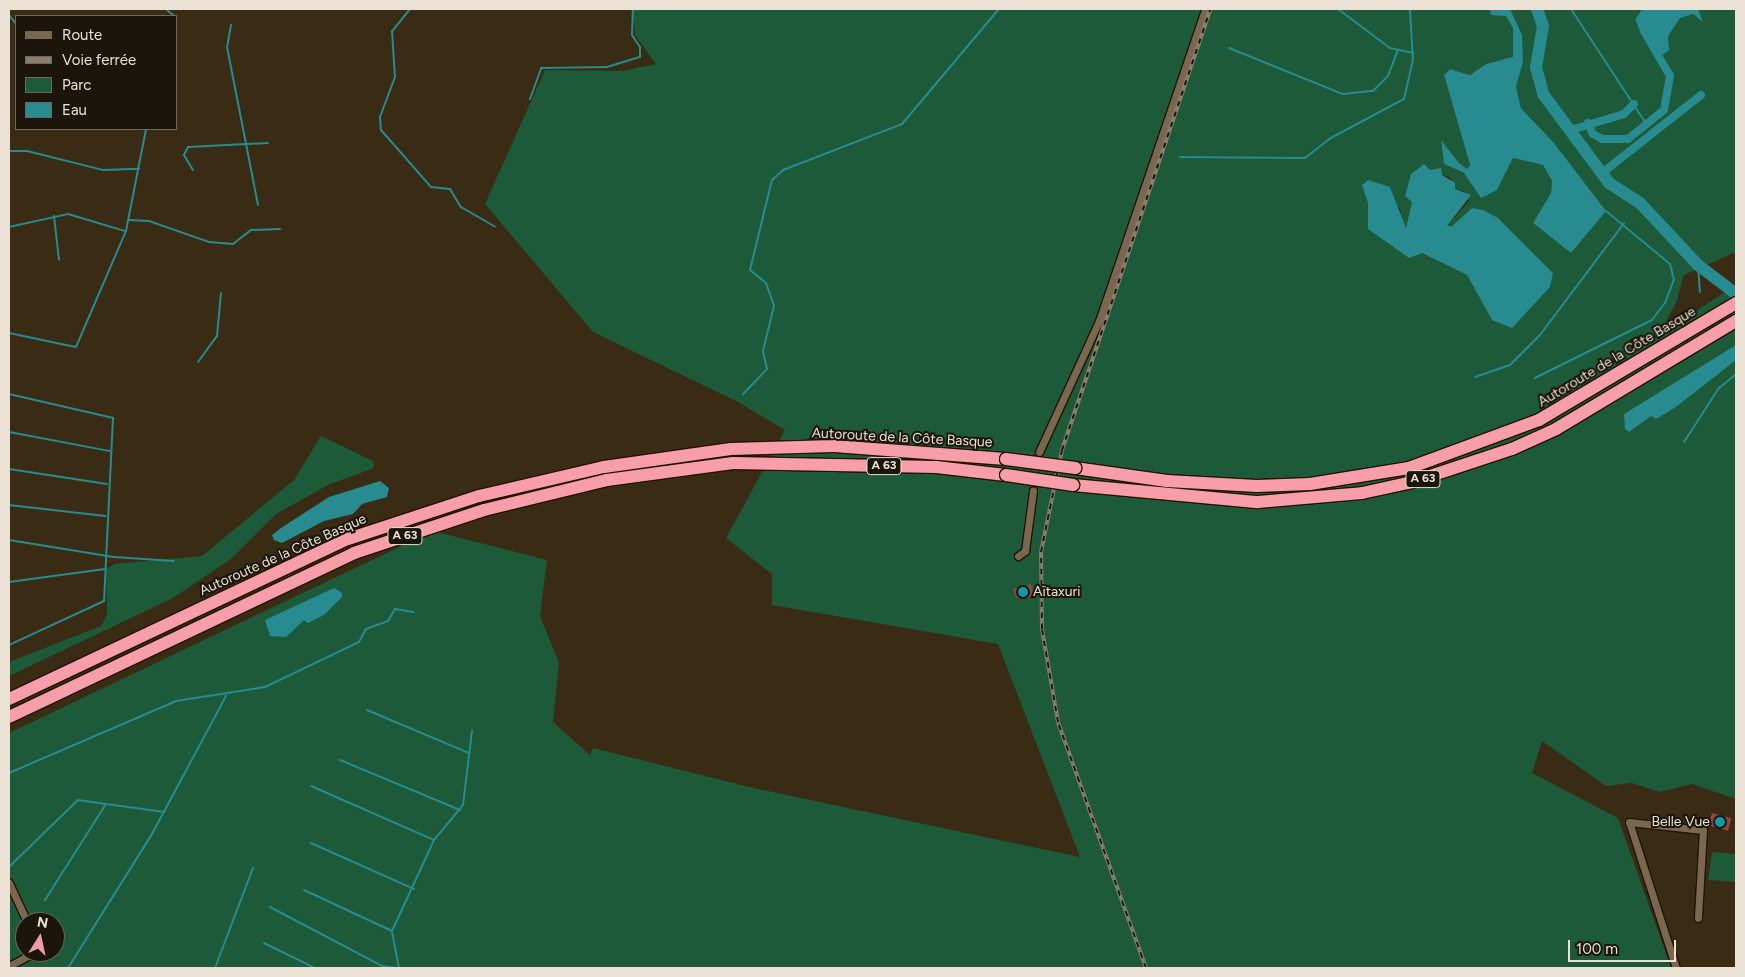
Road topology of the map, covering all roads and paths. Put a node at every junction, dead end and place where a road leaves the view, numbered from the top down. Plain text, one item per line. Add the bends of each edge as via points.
1 (1205, 9) edge
2 (1736, 303) edge
3 (1736, 320) edge
4 (1039, 452) tunnel mouth
5 (1033, 491) tunnel mouth
6 (1018, 556) dead end
7 (9, 700) edge
8 (9, 717) edge
9 (9, 884) edge
10 (22, 912) edge
11 (1698, 918) dead end
12 (1676, 968) edge

1 - 4 street via 1099,321
2 - 7 highway, Autoroute de la Côte Basque / A 63, bridge via 1539,420 1408,468 1310,484 1257,486 1167,481 1075,468 834,446 732,449 604,467 478,496 348,539
3 - 8 highway, Autoroute de la Côte Basque / A 63, bridge via 1556,428 1512,449 1412,482 1354,494 1258,502 1073,485 936,467 833,464 732,463 607,480 484,510 354,553
5 - 6 street via 1026,551
9 - 10 street
11 - 12 street via 1703,830 1629,822

